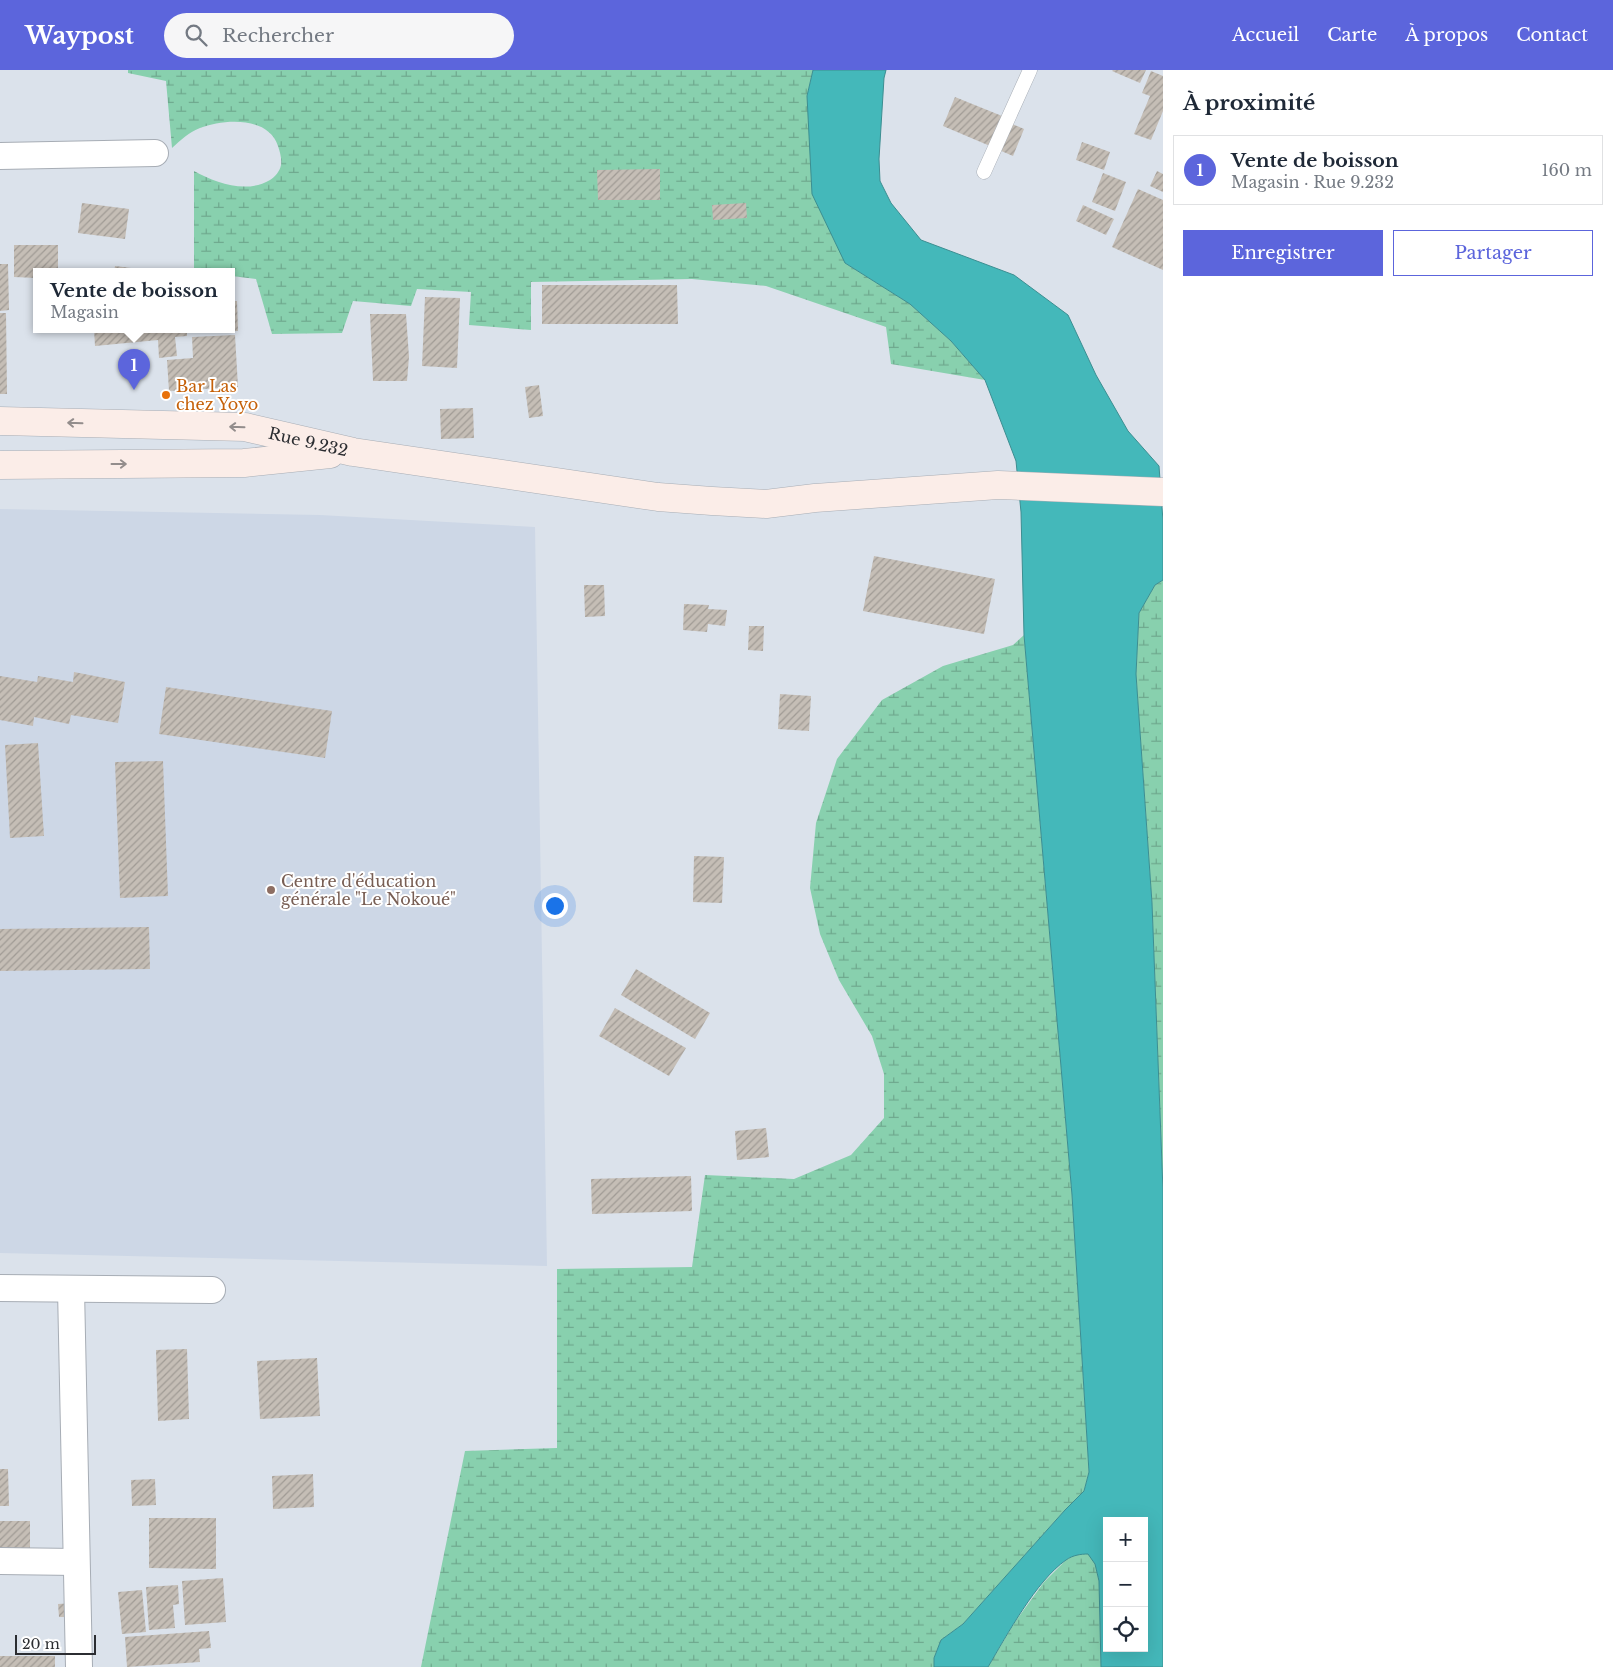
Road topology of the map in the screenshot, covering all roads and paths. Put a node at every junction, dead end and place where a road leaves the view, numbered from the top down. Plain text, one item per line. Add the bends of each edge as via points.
1 (1030, 70) edge
2 (155, 153) dead end
3 (0, 156) edge
4 (984, 172) dead end
5 (0, 421) edge
6 (353, 452) junction
7 (0, 465) edge
8 (1162, 492) edge
9 (0, 1288) edge
10 (71, 1289) junction
11 (212, 1290) dead end
12 (0, 1561) edge
13 (76, 1562) junction
14 (79, 1667) edge

1 - 4 lane
2 - 3 street
6 -> 5 street, Rue 9.232 via 245,427
7 -> 6 street, Rue 9.232 via 244,463
6 - 8 street via 658,497 766,504 998,485
9 - 10 street
10 - 11 street
10 - 13 street
12 - 13 street
13 - 14 street

